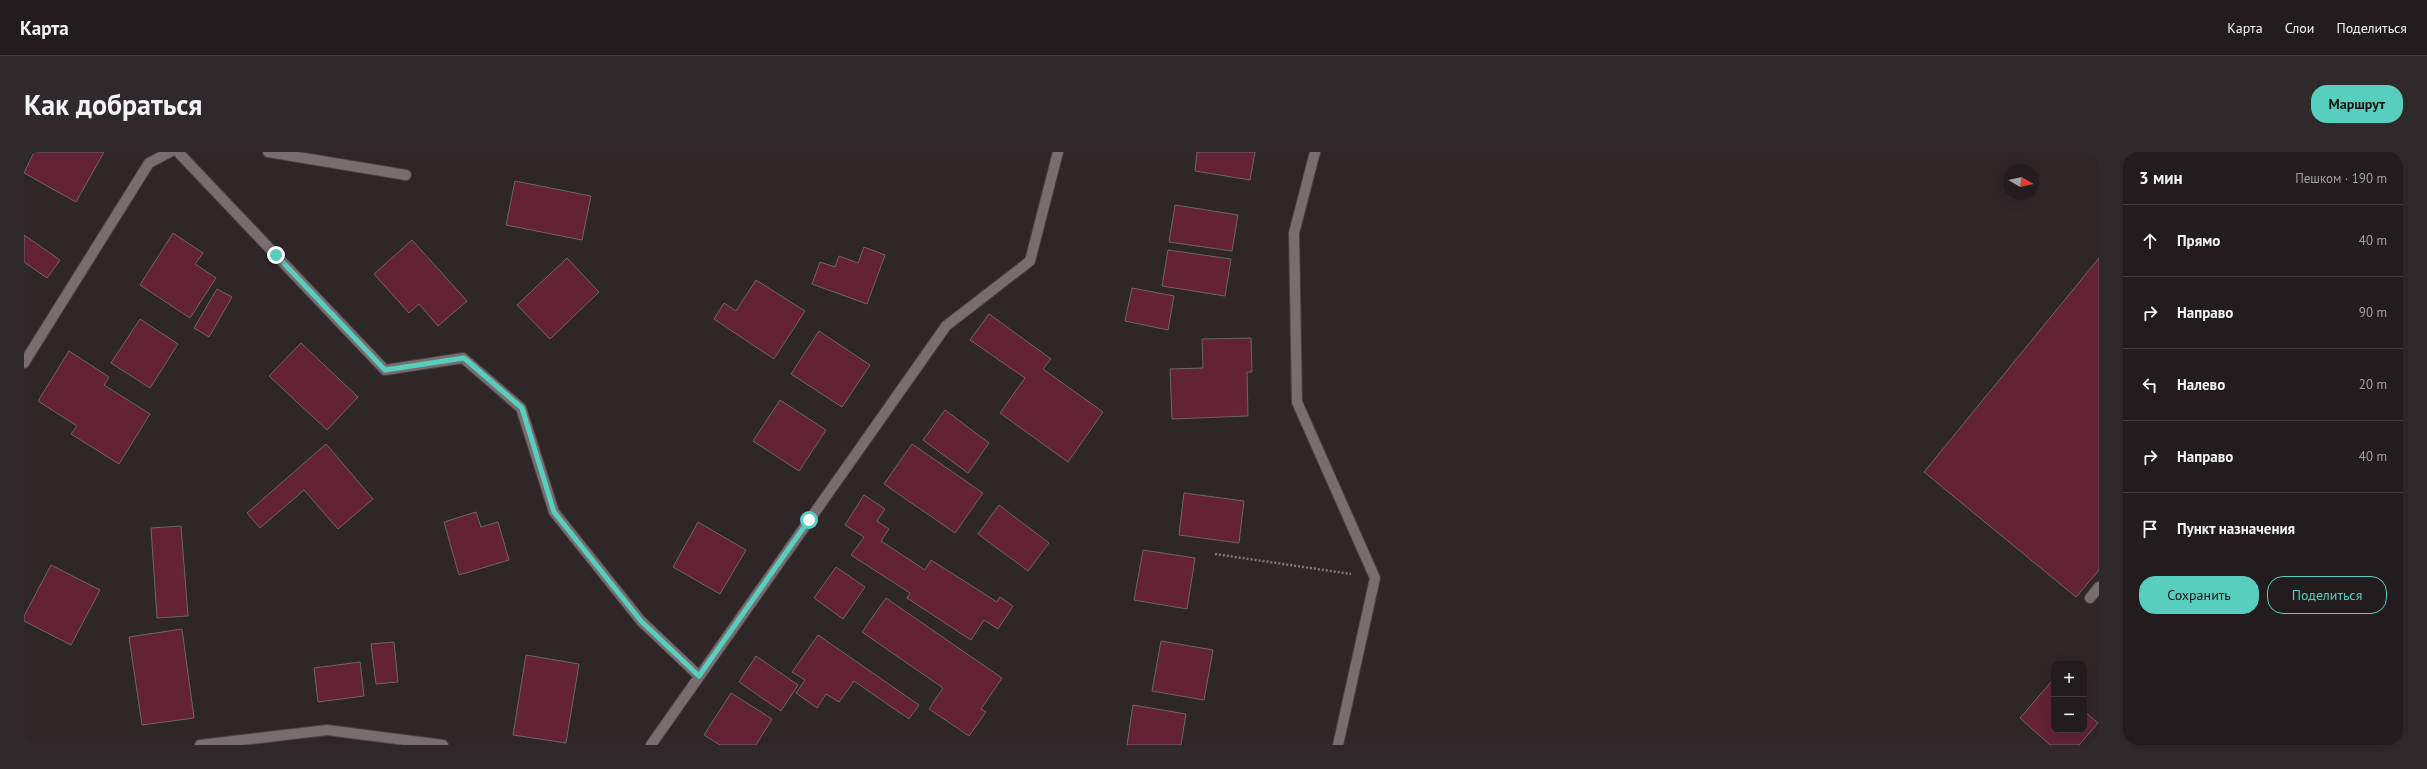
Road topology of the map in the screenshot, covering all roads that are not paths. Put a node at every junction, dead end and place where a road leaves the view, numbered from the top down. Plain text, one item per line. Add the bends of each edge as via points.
1 (170, 152) edge
2 (178, 152) edge
3 (268, 152) edge
4 (1058, 152) edge
5 (1315, 152) edge
6 (406, 175) dead end
7 (24, 364) edge
8 (2099, 587) edge
9 (2090, 598) dead end
10 (699, 676) junction
11 (200, 745) edge
12 (443, 745) edge
13 (650, 745) edge
14 (1338, 745) edge

1 - 7 lane via 149,163
2 - 10 lane via 385,370 464,358 522,408 554,512 641,621
3 - 6 lane
4 - 10 lane via 1030,261 946,326
5 - 14 lane via 1294,233 1297,402 1375,578
8 - 9 lane
10 - 13 lane
11 - 12 lane via 327,730

